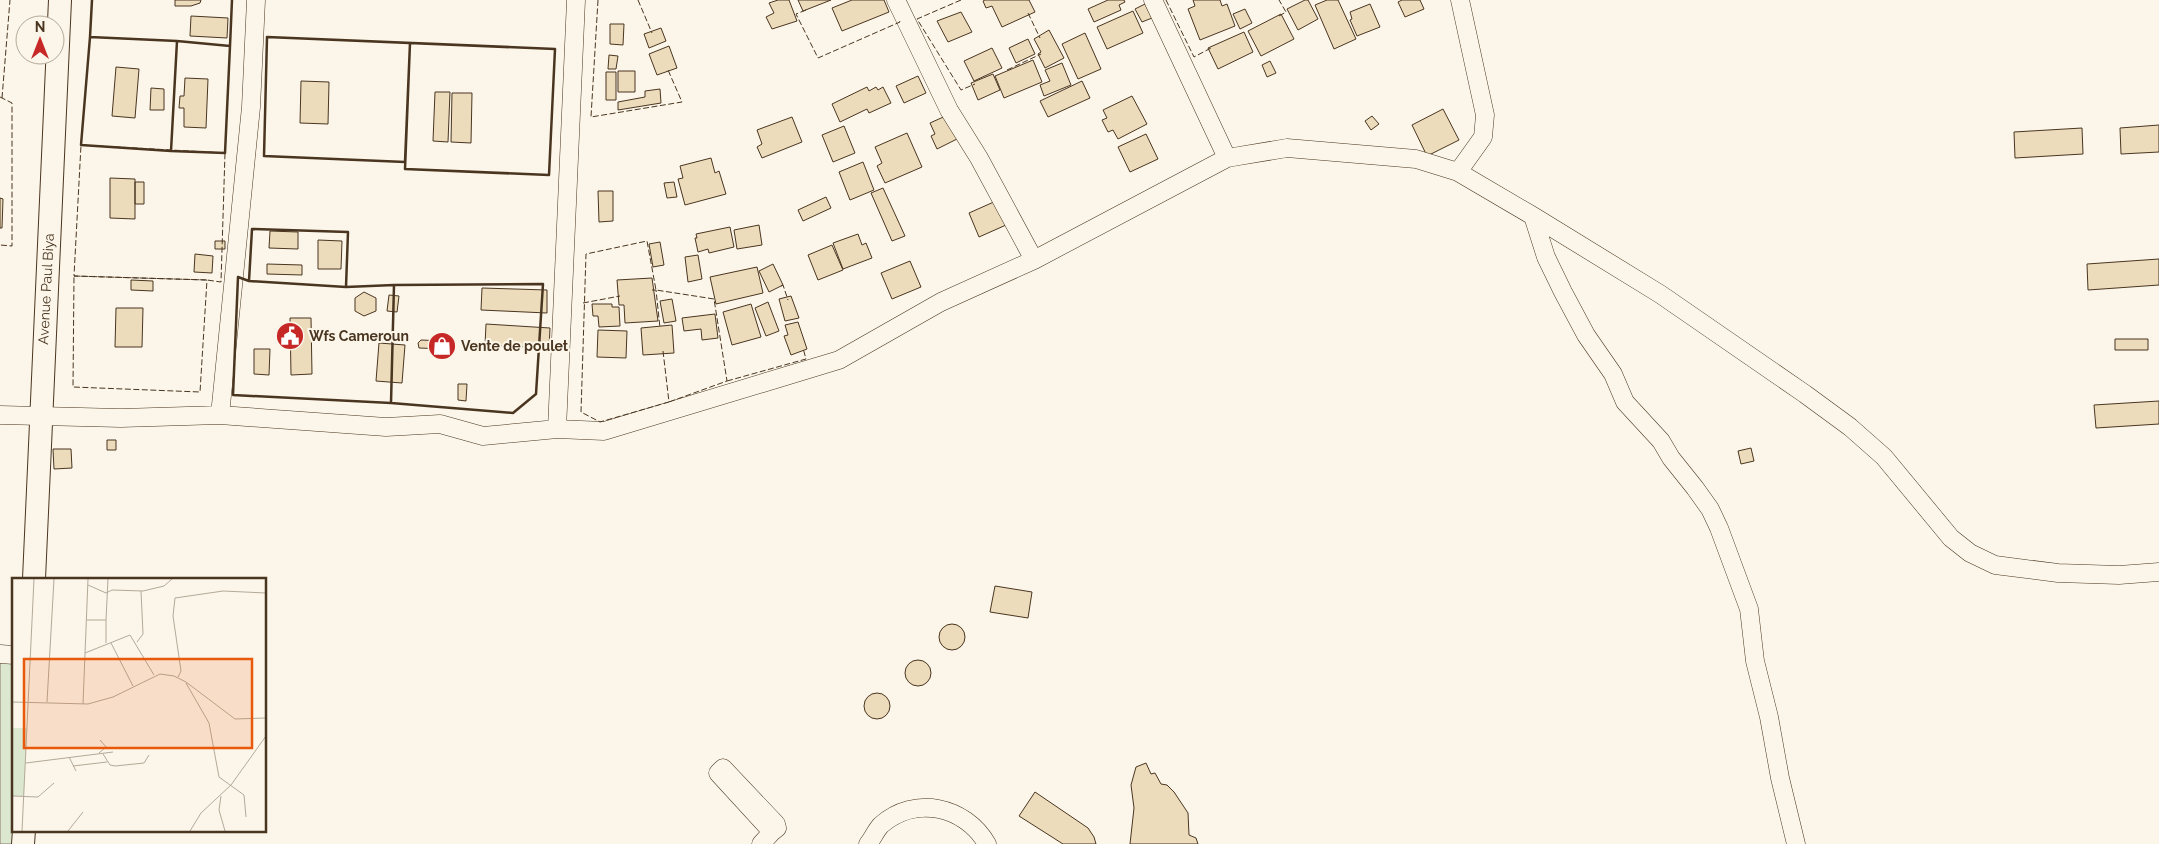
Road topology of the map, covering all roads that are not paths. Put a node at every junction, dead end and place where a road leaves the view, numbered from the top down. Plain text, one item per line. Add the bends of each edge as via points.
1 (60, 0) edge
2 (256, 0) edge
3 (576, 0) edge
4 (896, 0) edge
5 (1153, 0) edge
6 (1460, 0) edge
7 (1227, 158) junction
8 (1458, 172) junction
9 (1533, 216) junction
10 (1034, 260) junction
11 (0, 415) edge
12 (220, 415) junction
13 (40, 416) junction
14 (557, 429) junction
15 (2159, 572) edge
16 (34, 578) edge
17 (42, 578) edge
18 (868, 844) edge
19 (987, 844) edge
20 (1796, 844) edge

1 - 13 main road, Avenue Paul Biya
2 - 12 street via 251,107
3 - 14 street
4 - 10 street via 948,110 979,158
5 - 7 street
6 - 8 street via 1485,115 1483,137
7 - 8 street via 1287,148 1416,159
7 - 10 street
8 - 9 street
9 - 15 street via 1660,294 1850,427 1884,457 1951,538 1970,554 1995,565 2058,573 2119,575
9 - 20 street via 1546,257 1563,292 1586,335 1613,374 1625,402 1661,441 1670,458 1710,509 1719,528 1749,609 1754,661
10 - 14 street via 941,302 839,360 604,431
11 - 13 street
12 - 13 street
12 - 14 street via 386,427 440,424 483,436
13 - 16 main road, Avenue Paul Biya
13 - 17 street
18 - 19 street via 879,827 889,819 926,807 950,811 962,817 973,825

